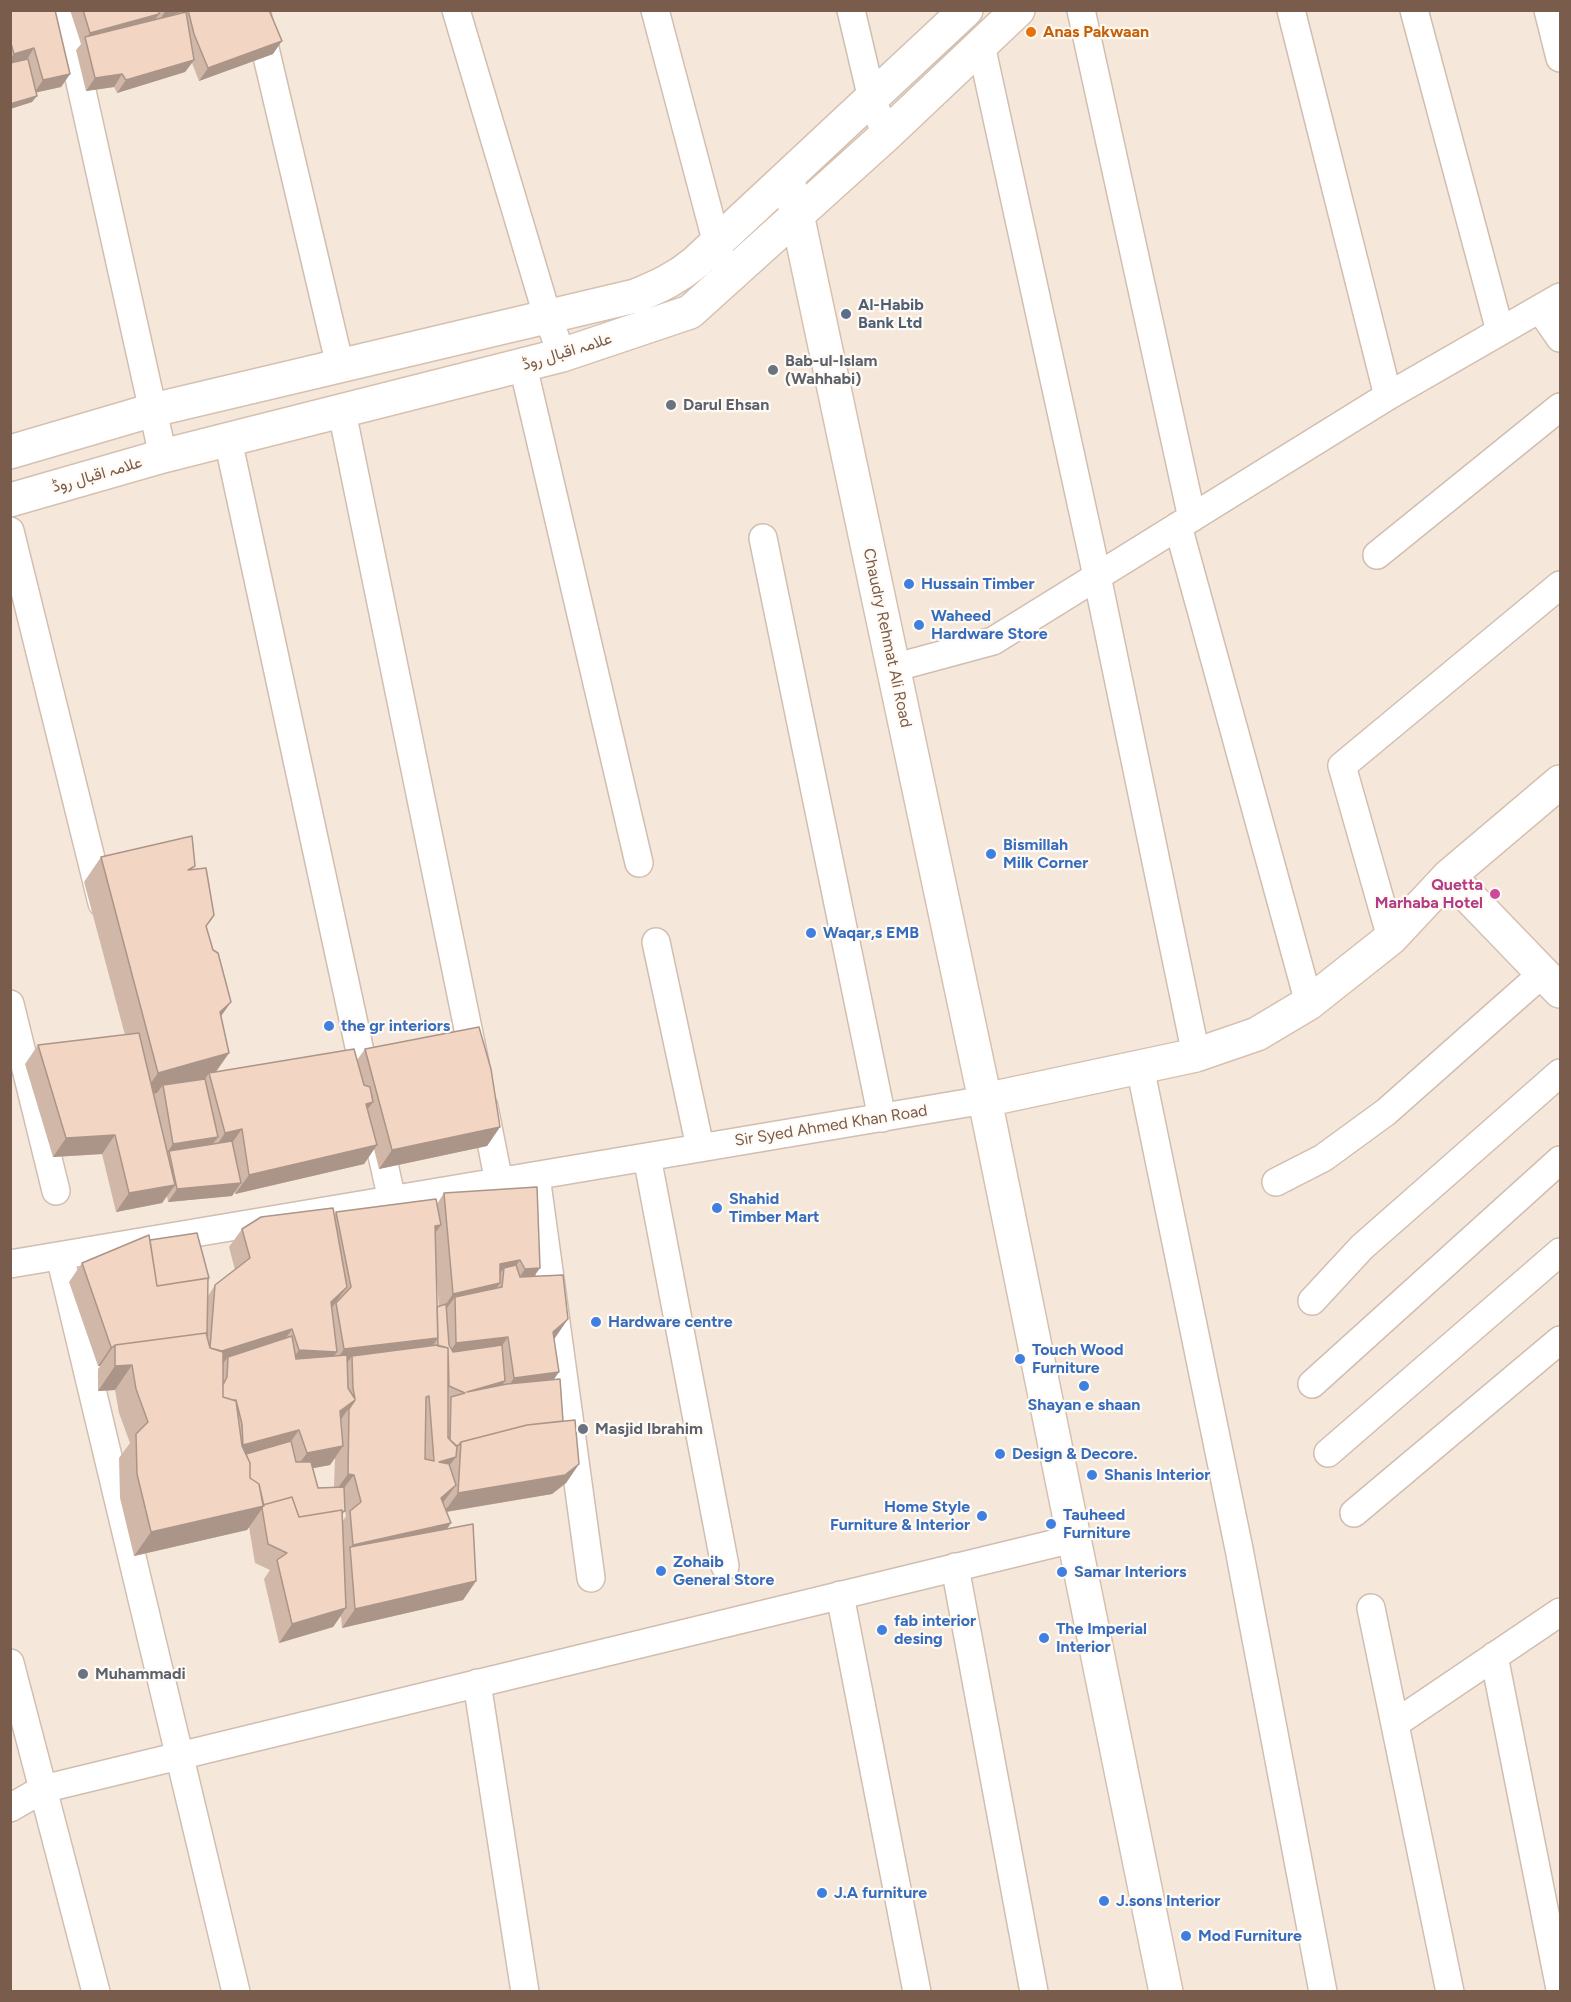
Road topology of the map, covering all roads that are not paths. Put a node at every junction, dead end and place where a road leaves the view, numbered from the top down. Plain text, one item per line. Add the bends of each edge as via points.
1 (64, 10) edge
2 (256, 10) edge
3 (456, 10) edge
4 (654, 10) edge
5 (851, 10) edge
6 (1018, 10) edge
7 (1081, 10) edge
8 (1291, 10) edge
9 (1414, 10) edge
10 (1548, 10) edge
11 (966, 11) edge
12 (981, 45) junction
13 (1560, 58) edge
14 (872, 99) junction
15 (886, 135) junction
16 (787, 177) junction
17 (797, 214) junction
18 (716, 242) junction
19 (726, 280) junction
20 (1550, 303) edge
21 (547, 315) junction
22 (1500, 332) junction
23 (1560, 338) edge
24 (562, 355) junction
25 (340, 366) junction
26 (523, 366) junction
27 (1389, 396) junction
28 (1560, 407) edge
29 (153, 410) junction
30 (342, 412) junction
31 (228, 440) junction
32 (10, 452) edge
33 (163, 456) junction
34 (10, 500) edge
35 (1185, 522) junction
36 (10, 531) edge
37 (763, 538) dead end
38 (1377, 555) dead end
39 (1097, 576) junction
40 (1560, 585) edge
41 (893, 668) junction
42 (1560, 782) edge
43 (639, 863) dead end
44 (1449, 876) junction
45 (108, 926) edge
46 (1391, 938) junction
47 (656, 942) dead end
48 (1552, 982) edge
49 (1309, 1003) junction
50 (10, 1004) edge
51 (1196, 1054) junction
52 (1140, 1067) junction
53 (1560, 1073) edge
54 (984, 1100) junction
55 (882, 1118) junction
56 (700, 1147) junction
57 (647, 1157) junction
58 (1560, 1160) edge
59 (536, 1176) junction
60 (499, 1182) junction
61 (1276, 1182) dead end
62 (56, 1191) dead end
63 (392, 1200) junction
64 (1560, 1252) edge
65 (60, 1256) junction
66 (10, 1264) edge
67 (1312, 1301) dead end
68 (1560, 1340) edge
69 (1312, 1384) dead end
70 (1328, 1453) dead end
71 (1354, 1513) dead end
72 (1073, 1539) junction
73 (725, 1566) dead end
74 (954, 1567) junction
75 (591, 1578) dead end
76 (840, 1595) junction
77 (1371, 1608) dead end
78 (1560, 1612) edge
79 (1494, 1656) junction
80 (10, 1663) edge
81 (477, 1683) junction
82 (1396, 1723) junction
83 (179, 1756) junction
84 (44, 1790) junction
85 (10, 1808) edge
86 (1560, 1989) edge
87 (96, 1992) edge
88 (237, 1992) edge
89 (525, 1992) edge
90 (917, 1992) edge
91 (1034, 1992) edge
92 (1166, 1992) edge
93 (1323, 1992) edge
94 (1450, 1992) edge

1 - 29 street
2 - 25 street
3 - 21 street
4 - 18 street
5 - 14 street
6 - 12 street, علامہ اقبال روڈ
7 - 35 street
8 - 27 street
9 - 22 street
10 - 13 street
11 - 14 street
12 - 15 street, علامہ اقبال روڈ
12 - 39 street
14 - 15 street
14 - 16 street
15 - 17 street, علامہ اقبال روڈ
16 - 17 street, Chaudry Rehmat Ali Road
16 - 18 street
17 - 19 street, علامہ اقبال روڈ
17 - 41 street, Chaudry Rehmat Ali Road
18 - 19 street
18 - 21 street via 678,276 660,286 635,296
19 - 24 street, علامہ اقبال روڈ via 690,312
20 - 22 street
20 - 23 street
21 - 24 street
21 - 25 street
22 - 27 street
24 - 26 street, علامہ اقبال روڈ
25 - 29 street
26 - 30 street, علامہ اقبال روڈ
26 - 43 street
27 - 35 street
28 - 38 street
29 - 32 street
29 - 33 street
30 - 31 street, علامہ اقبال روڈ
30 - 60 street
31 - 33 street, علامہ اقبال روڈ
31 - 63 street
33 - 34 street, علامہ اقبال روڈ
35 - 39 street
35 - 49 street
36 - 45 street
37 - 55 street
39 - 41 street via 993,641
39 - 51 street
40 - 46 street via 1341,766
41 - 54 street, Chaudry Rehmat Ali Road
42 - 44 street, Sir Syed Ahmed Khan Road
44 - 46 street, Sir Syed Ahmed Khan Road
44 - 48 street
46 - 49 street, Sir Syed Ahmed Khan Road
47 - 56 street
48 - 61 street via 1323,1158
49 - 51 street, Sir Syed Ahmed Khan Road via 1257,1034
50 - 62 street
51 - 52 street, Sir Syed Ahmed Khan Road
52 - 54 street, Sir Syed Ahmed Khan Road
52 - 93 street
53 - 67 street via 1362,1247
54 - 55 street, Sir Syed Ahmed Khan Road
54 - 72 street, Chaudry Rehmat Ali Road
55 - 56 street, Sir Syed Ahmed Khan Road
56 - 57 street, Sir Syed Ahmed Khan Road
57 - 59 street, Sir Syed Ahmed Khan Road
57 - 73 street
58 - 69 street
59 - 60 street, Sir Syed Ahmed Khan Road
59 - 75 street
60 - 63 street, Sir Syed Ahmed Khan Road
63 - 65 street, Sir Syed Ahmed Khan Road
64 - 70 street
65 - 66 street, Sir Syed Ahmed Khan Road
65 - 83 street
68 - 71 street
72 - 74 street
72 - 92 street, Chaudry Rehmat Ali Road
74 - 76 street
74 - 91 street
76 - 81 street
76 - 90 street
77 - 82 street
78 - 79 street
79 - 82 street
79 - 86 street
80 - 84 street
81 - 83 street
81 - 89 street
82 - 94 street
83 - 84 street
83 - 88 street
84 - 85 street
84 - 87 street

